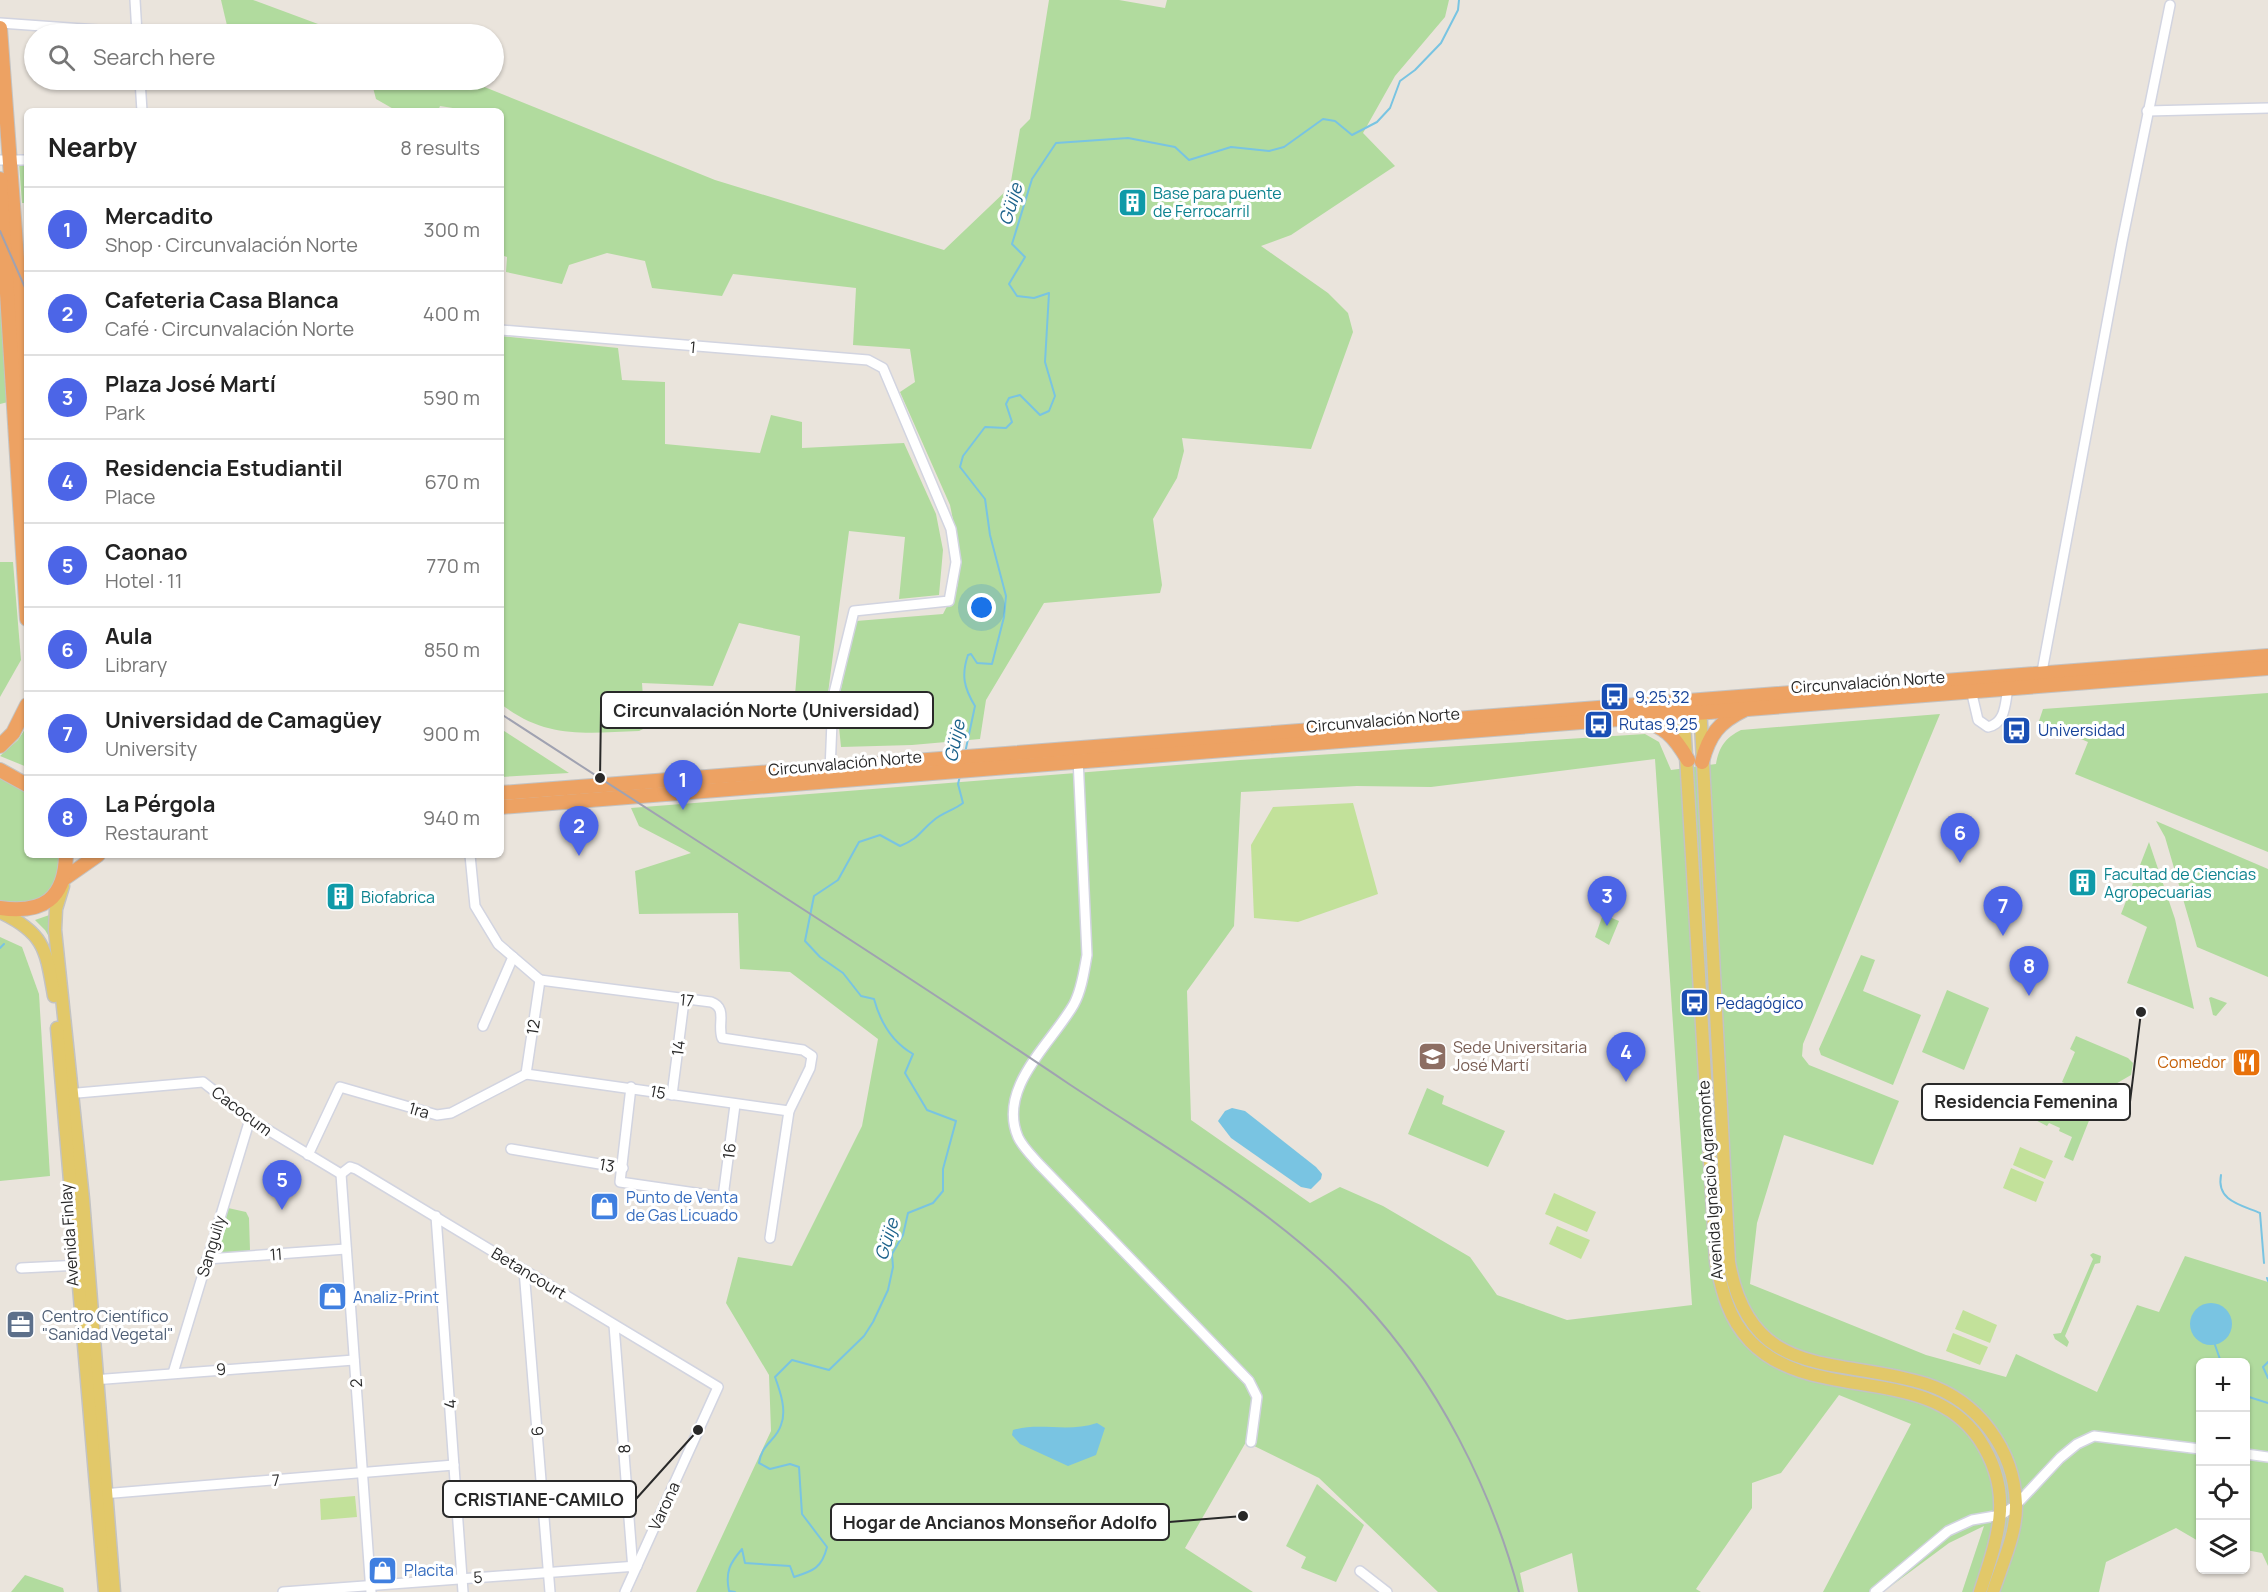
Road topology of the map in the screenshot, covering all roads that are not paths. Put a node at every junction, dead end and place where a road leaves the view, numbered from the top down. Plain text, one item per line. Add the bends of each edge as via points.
1 (135, 0) edge
2 (2170, 5) dead end
3 (0, 23) edge
4 (136, 24) edge
5 (24, 25) edge
6 (0, 28) edge
7 (141, 90) edge
8 (142, 108) edge
9 (2268, 108) edge
10 (2147, 111) junction
11 (5, 159) edge
12 (24, 160) edge
13 (0, 179) edge
14 (9, 312) edge
15 (504, 330) edge
16 (24, 435) edge
17 (24, 568) edge
18 (2268, 656) edge
19 (2268, 668) edge
20 (2040, 679) junction
21 (2008, 682) junction
22 (1971, 685) junction
23 (1700, 705) junction
24 (1684, 706) junction
25 (1751, 707) junction
26 (24, 711) edge
27 (1635, 716) junction
28 (0, 746) edge
29 (1078, 756) junction
30 (1695, 761) junction
31 (0, 770) edge
32 (830, 774) junction
33 (24, 783) edge
34 (504, 793) edge
35 (504, 807) edge
36 (66, 858) edge
37 (94, 858) edge
38 (470, 858) edge
39 (65, 878) junction
40 (0, 908) edge
41 (0, 912) edge
42 (513, 957) junction
43 (540, 980) junction
44 (684, 1000) junction
45 (483, 1026) dead end
46 (526, 1074) junction
47 (631, 1087) junction
48 (69, 1094) junction
49 (672, 1095) junction
50 (735, 1105) junction
51 (789, 1112) junction
52 (250, 1119) junction
53 (511, 1149) dead end
54 (308, 1155) junction
55 (622, 1168) junction
56 (340, 1174) junction
57 (723, 1197) joint
58 (436, 1216) junction
59 (770, 1238) dead end
60 (346, 1249) junction
61 (207, 1259) junction
62 (82, 1265) junction
63 (21, 1268) dead end
64 (524, 1270) junction
65 (614, 1325) junction
66 (354, 1360) junction
67 (173, 1372) junction
68 (92, 1380) junction
69 (718, 1388) joint
70 (1251, 1442) dead end
71 (2196, 1449) edge
72 (2250, 1455) edge
73 (2268, 1457) edge
74 (454, 1465) junction
75 (363, 1472) junction
76 (101, 1494) junction
77 (2016, 1505) junction
78 (2001, 1515) junction
79 (634, 1569) junction
80 (1360, 1571) dead end
81 (548, 1572) junction
82 (462, 1578) junction
83 (371, 1588) edge
84 (105, 1592) edge
85 (114, 1592) edge
86 (283, 1592) edge
87 (463, 1592) edge
88 (550, 1592) edge
89 (625, 1592) edge
90 (1388, 1592) edge
91 (1875, 1592) edge
92 (1980, 1592) edge
93 (1994, 1592) edge

1 - 4 street
2 - 10 street
3 - 5 street
6 - 11 highway
7 - 8 street
9 - 10 street
10 - 20 street
11 - 12 street
11 - 14 highway
13 - 14 highway
14 - 16 highway
14 - 17 highway
15 - 32 street, 1 via 868,360 883,368 951,530 956,562 949,601 854,611 833,697
18 - 20 highway, Circunvalación Norte
19 - 20 highway, Circunvalación Norte
20 - 21 highway, Circunvalación Norte
21 - 22 highway, Circunvalación Norte
21 - 22 street via 2003,718 1988,727 1978,720
22 - 23 highway, Circunvalación Norte
22 - 25 highway, Circunvalación Norte
23 - 24 highway, Circunvalación Norte
23 - 25 highway, Circunvalación Norte
23 - 30 main road, Avenida Ignacio Agramonte
24 - 27 highway, Circunvalación Norte
24 - 29 highway, Circunvalación Norte
24 - 30 main road, Avenida Ignacio Agramonte
25 - 30 highway via 1719,724
26 - 28 highway via 13,733
27 - 29 highway, Circunvalación Norte
27 - 30 highway via 1660,726
29 - 32 highway, Circunvalación Norte
29 - 70 street via 1087,955 1075,1002 1016,1093 1014,1125 1019,1139 1038,1163 1249,1381 1257,1396
30 - 77 main road, Avenida Ignacio Agramonte via 1729,1262 1738,1301 1757,1329 1775,1345 1806,1361 1924,1384 1974,1411 2004,1453
30 - 78 main road, Avenida Ignacio Agramonte via 1716,1262 1727,1308 1750,1341 1785,1365 1817,1377 1917,1395 1957,1416 1974,1431 1994,1467 2001,1492
31 - 33 highway
32 - 34 highway, Circunvalación Norte
32 - 35 highway, Circunvalación Norte
36 - 39 highway
37 - 39 highway
38 - 42 street via 475,906 498,944
39 - 40 highway via 44,903 22,910
39 - 48 main road, Avenida Finlay via 55,930
41 - 48 main road, Avenida Finlay via 28,927 47,957
42 - 43 street
42 - 45 street
43 - 44 street, 17
43 - 46 street, 12
44 - 49 street, 14
44 - 51 street, 17 via 718,1005 722,1011 722,1038 803,1050 812,1056
46 - 47 street, 15
46 - 54 street, 1ra via 452,1113 437,1115 340,1087
47 - 49 street, 15
47 - 55 street
48 - 52 street, Cacocum via 203,1082
48 - 62 main road, Avenida Finlay
49 - 50 street, 15
50 - 51 street, 15
50 - 57 street, 16
51 - 59 street
52 - 54 street, Cacocum
52 - 61 street, Sanguily
53 - 55 street, 13
54 - 56 street, Cacocum
55 - 57 street, 13 via 620,1182
56 - 58 street, Betancourt via 350,1167 356,1169
56 - 60 street, 2
58 - 64 street, Betancourt
58 - 74 street, 4
60 - 61 street, 11
60 - 66 street, 2
61 - 67 street, Sanguily
62 - 63 street
62 - 68 main road, Avenida Finlay
64 - 65 street, Betancourt
64 - 81 street, 6
65 - 69 street, Betancourt
65 - 79 street, 8
66 - 67 street, 9
66 - 75 street, 2
67 - 68 street, 9
68 - 76 main road, Avenida Finlay
69 - 79 street, Varona
71 - 77 street via 2094,1436 2060,1458
72 - 73 street
74 - 75 street, 7
74 - 82 street, 4
75 - 76 street, 7
75 - 83 street, 2
76 - 84 main road, Avenida Finlay
76 - 85 main road, Avenida Finlay
77 - 78 street
77 - 93 main road, Avenida Ignacio Agramonte
78 - 91 street via 1972,1520 1948,1531
78 - 92 main road, Avenida Ignacio Agramonte
79 - 81 street, 5
79 - 89 street, Varona
80 - 90 street
81 - 82 street, 5
81 - 88 street, 6
82 - 83 street, 5
82 - 87 street, 4
83 - 86 street, 5

